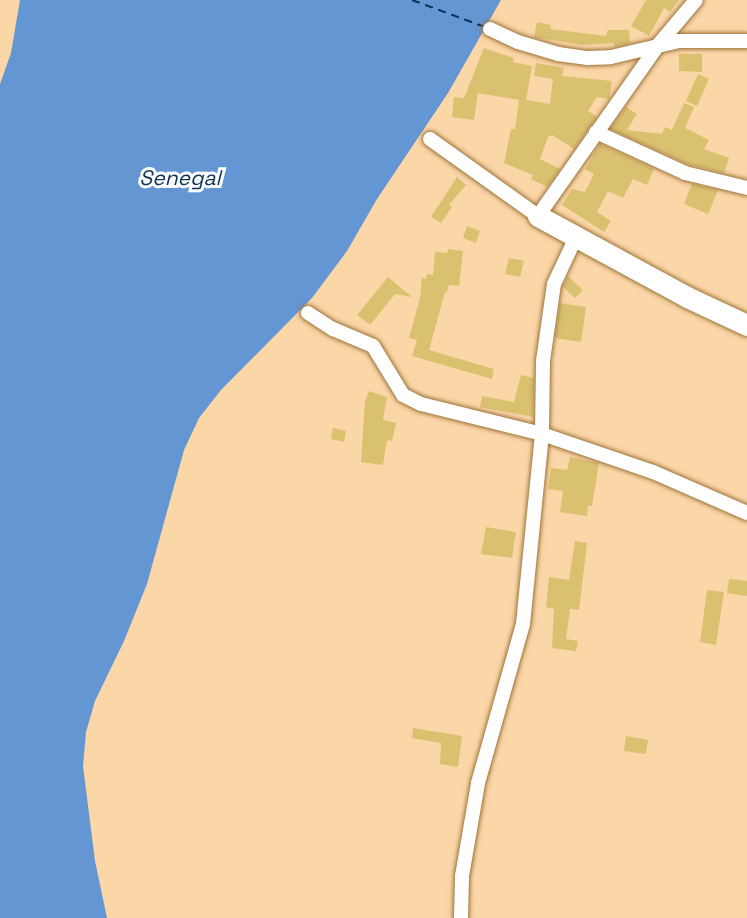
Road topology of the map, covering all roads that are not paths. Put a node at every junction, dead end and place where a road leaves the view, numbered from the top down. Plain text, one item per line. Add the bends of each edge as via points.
1 (696, 0) edge
2 (490, 29) dead end
3 (747, 41) edge
4 (659, 44) junction
5 (596, 132) junction
6 (430, 139) dead end
7 (747, 188) edge
8 (538, 216) junction
9 (577, 235) junction
10 (308, 313) dead end
11 (747, 325) edge
12 (542, 434) junction
13 (747, 513) edge
14 (461, 918) edge

1 - 4 street
2 - 4 street via 558,54 588,58 611,57
3 - 4 street
4 - 5 street
5 - 7 street via 685,173
5 - 8 street
6 - 8 street
8 - 9 main road
9 - 11 main road via 687,297
9 - 12 street via 554,284 543,361
10 - 12 street via 372,346 403,395 420,404
12 - 13 street via 653,471
12 - 14 street via 523,624 478,783 462,876

